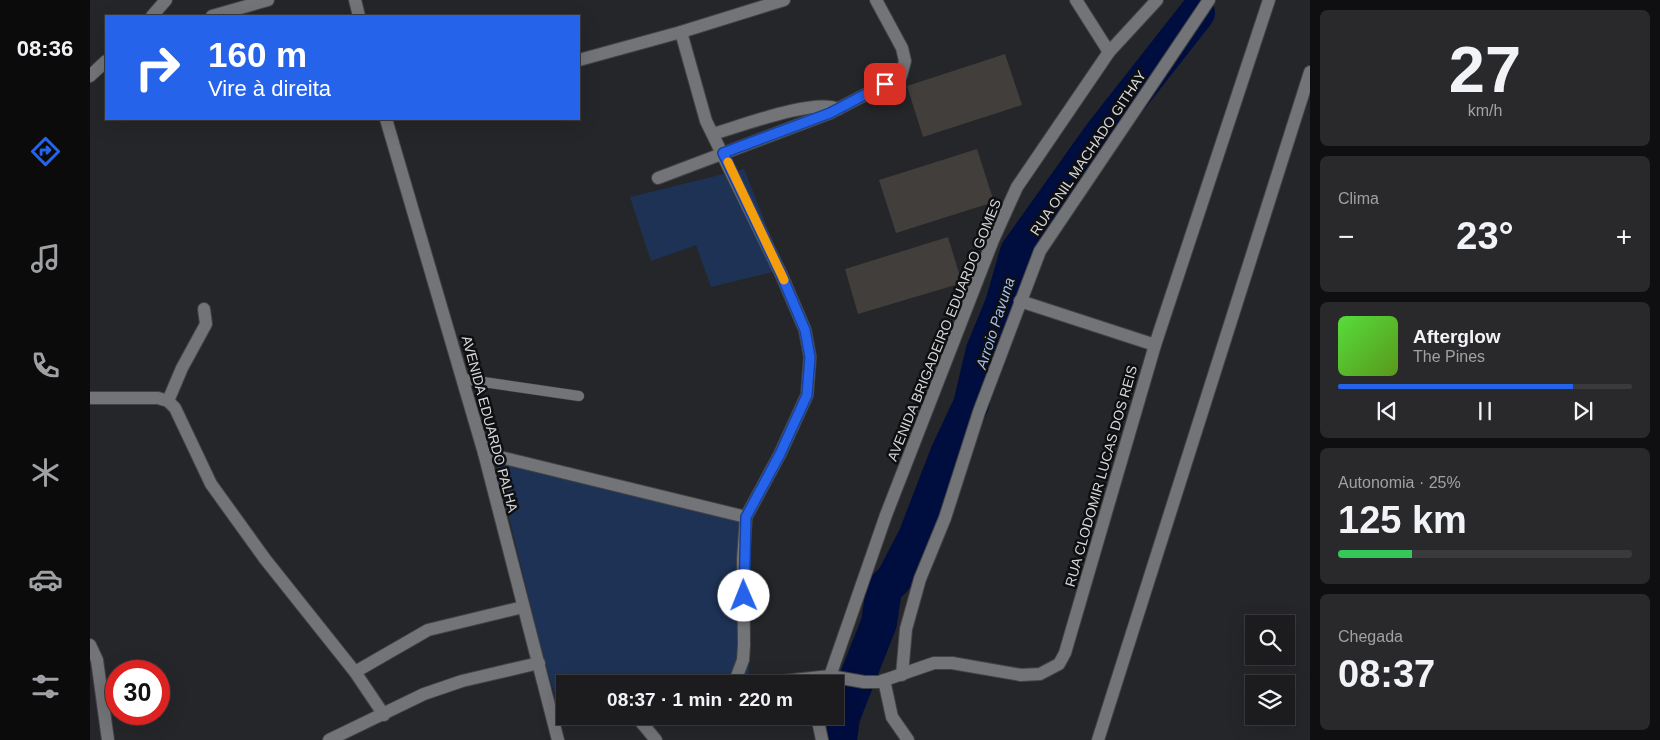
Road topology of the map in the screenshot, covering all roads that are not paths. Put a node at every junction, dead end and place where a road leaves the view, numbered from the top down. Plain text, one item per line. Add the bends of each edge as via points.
1 (166, 0) edge
2 (268, 0) edge
3 (355, 0) edge
4 (784, 0) edge
5 (876, 0) edge
6 (1076, 0) edge
7 (1157, 0) edge
8 (1209, 0) edge
9 (1269, 0) edge
10 (153, 15) edge
11 (216, 15) edge
12 (360, 15) edge
13 (681, 32) junction
14 (1109, 52) junction
15 (580, 60) edge
16 (105, 62) edge
17 (1310, 72) edge
18 (90, 76) edge
19 (838, 109) junction
20 (386, 120) edge
21 (713, 134) junction
22 (723, 153) junction
23 (658, 178) dead end
24 (1020, 301) junction
25 (204, 309) dead end
26 (1155, 345) junction
27 (463, 379) junction
28 (579, 396) dead end
29 (90, 398) edge
30 (168, 401) junction
31 (484, 452) junction
32 (746, 517) junction
33 (523, 607) junction
34 (90, 645) edge
35 (538, 662) junction
36 (355, 672) junction
37 (737, 675) edge
38 (830, 675) edge
39 (902, 675) junction
40 (844, 678) edge
41 (881, 681) junction
42 (556, 708) edge
43 (384, 715) junction
44 (559, 725) edge
45 (644, 725) edge
46 (819, 725) edge
47 (108, 740) edge
48 (329, 740) edge
49 (558, 740) edge
50 (656, 740) edge
51 (822, 740) edge
52 (908, 740) edge
53 (1098, 740) edge

1 - 10 street
2 - 11 street
3 - 12 street
4 - 13 street
5 - 19 street via 902,48 905,61 901,76
6 - 14 street
7 - 14 street, AVENIDA BRIGADEIRO EDUARDO GOMES
8 - 24 street, RUA ONIL MACHADO GITHAY via 1054,227 1040,251
9 - 26 street, RUA CLODOMIR LUCAS DOS REIS
13 - 15 street
13 - 21 street via 694,84
14 - 38 street, AVENIDA BRIGADEIRO EDUARDO GOMES via 1017,187 993,240 886,515
16 - 18 street
17 - 53 street
19 - 21 street via 812,106
19 - 22 street
20 - 27 street, AVENIDA EDUARDO PALHA
21 - 22 street
22 - 23 street
22 - 32 street via 805,330 810,357 807,395
24 - 26 street
24 - 39 street, RUA ONIL MACHADO GITHAY via 945,518 920,579 906,630
25 - 30 street via 206,324
26 - 39 street, RUA CLODOMIR LUCAS DOS REIS via 1065,653 1059,664 1040,674 1021,675 934,663
27 - 28 lane
27 - 31 street, AVENIDA EDUARDO PALHA
29 - 30 street via 158,398
30 - 36 street via 180,417 211,484 265,559
31 - 32 street
31 - 33 street, AVENIDA EDUARDO PALHA
32 - 37 street via 744,652
33 - 35 street, AVENIDA EDUARDO PALHA
33 - 36 street via 428,630
34 - 47 street via 97,660
35 - 42 street, AVENIDA EDUARDO PALHA
35 - 43 street via 424,694
36 - 43 street
39 - 41 street, RUA CLODOMIR LUCAS DOS REIS
40 - 41 street, RUA CLODOMIR LUCAS DOS REIS
41 - 52 street via 892,717
43 - 48 street
44 - 49 street, AVENIDA EDUARDO PALHA
45 - 50 street
46 - 51 street

